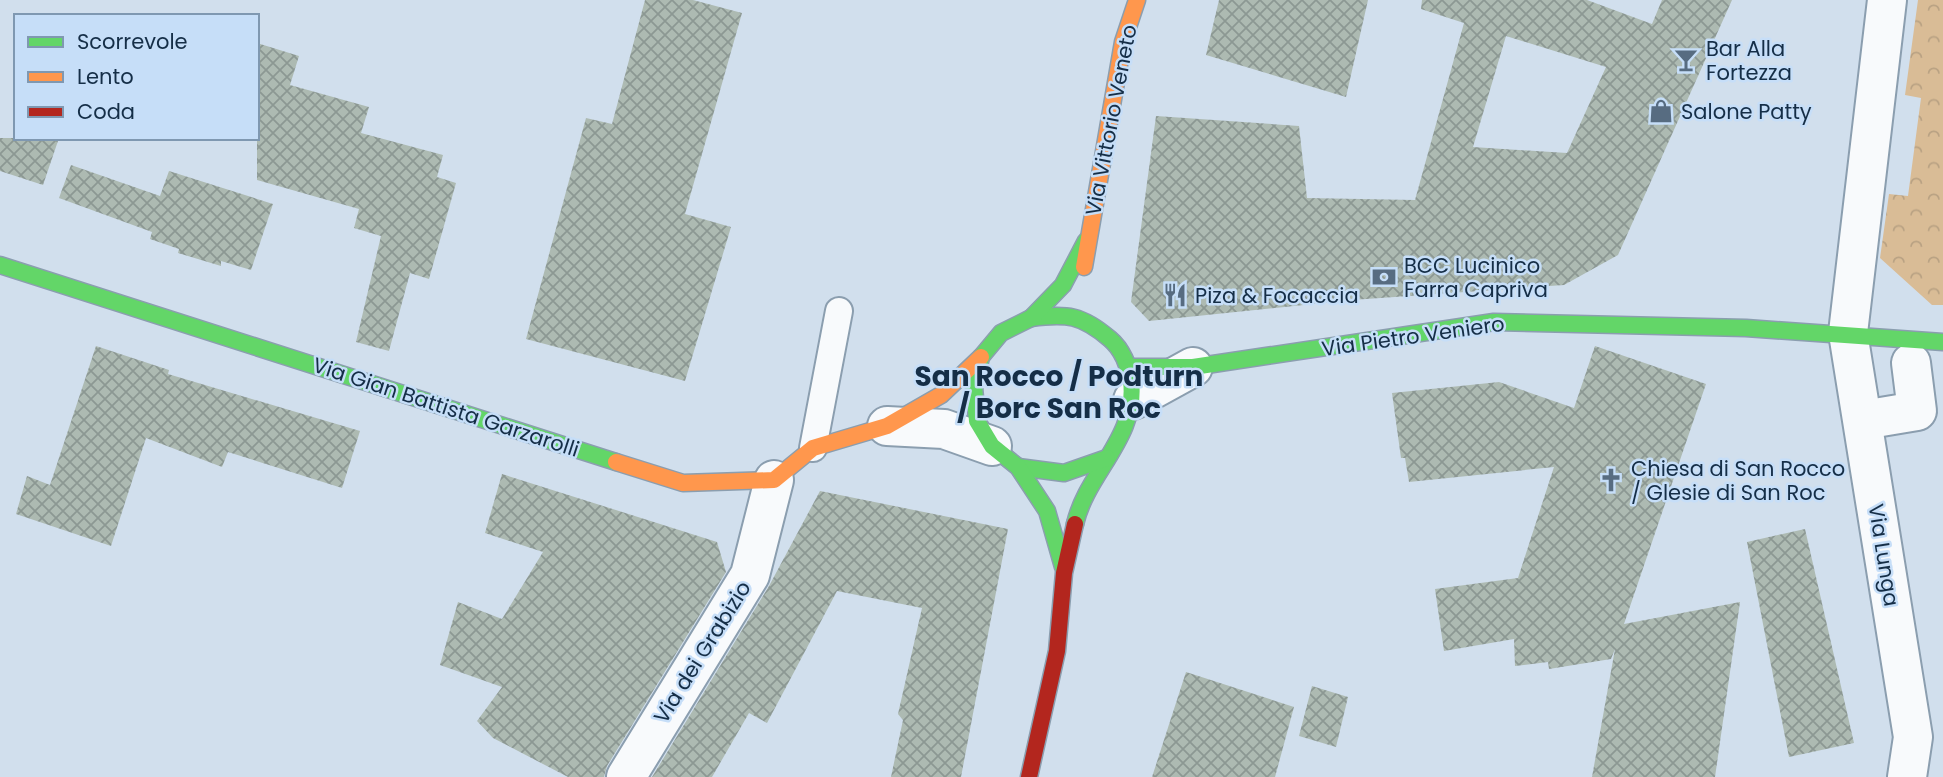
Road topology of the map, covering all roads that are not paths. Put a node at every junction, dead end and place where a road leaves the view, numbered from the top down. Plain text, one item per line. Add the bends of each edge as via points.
1 (1137, 0) edge
2 (1887, 0) edge
3 (1086, 241) junction
4 (0, 265) edge
5 (1083, 283) dead end
6 (839, 311) dead end
7 (1031, 318) junction
8 (1848, 333) junction
9 (1943, 342) edge
10 (981, 357) junction
11 (1911, 363) dead end
12 (1193, 367) joint
13 (1131, 384) junction
14 (1881, 417) dead end
15 (887, 426) junction
16 (813, 448) junction
17 (1005, 456) junction
18 (1107, 458) junction
19 (774, 480) junction
20 (1064, 573) junction
21 (1928, 741) edge
22 (626, 777) edge
23 (1029, 777) edge
24 (1907, 777) edge

1 - 3 street, Via Vittorio Veneto via 1123,42
2 - 8 street, Via Lunga
3 - 5 street, Via Vittorio Veneto
3 - 7 street, Via Vittorio Veneto via 1063,285
4 - 19 street, Via Gian Battista Garzarolli via 683,482
6 - 16 lane
7 - 10 street, Via Vittorio Veneto via 1001,333
7 - 13 street, Via Vittorio Veneto via 1088,314 1114,342
8 - 9 street, Via Pietro Veniero
8 - 12 street, Via Pietro Veniero via 1494,322
8 - 21 street, Via Lunga
10 - 15 street via 941,395
10 - 17 street via 974,387 977,421
11 - 14 street via 1917,411
12 - 13 street, Via Pietro Veniero
13 - 18 street via 1123,435
15 - 16 street
15 - 17 street via 944,429
16 - 19 street
17 - 18 street via 1047,474 1077,473
17 - 20 street via 1047,511
18 - 20 street via 1079,506
19 - 22 street, Via dei Grabizio via 750,575
20 - 23 street via 1057,652
21 - 24 street, Via Lunga

